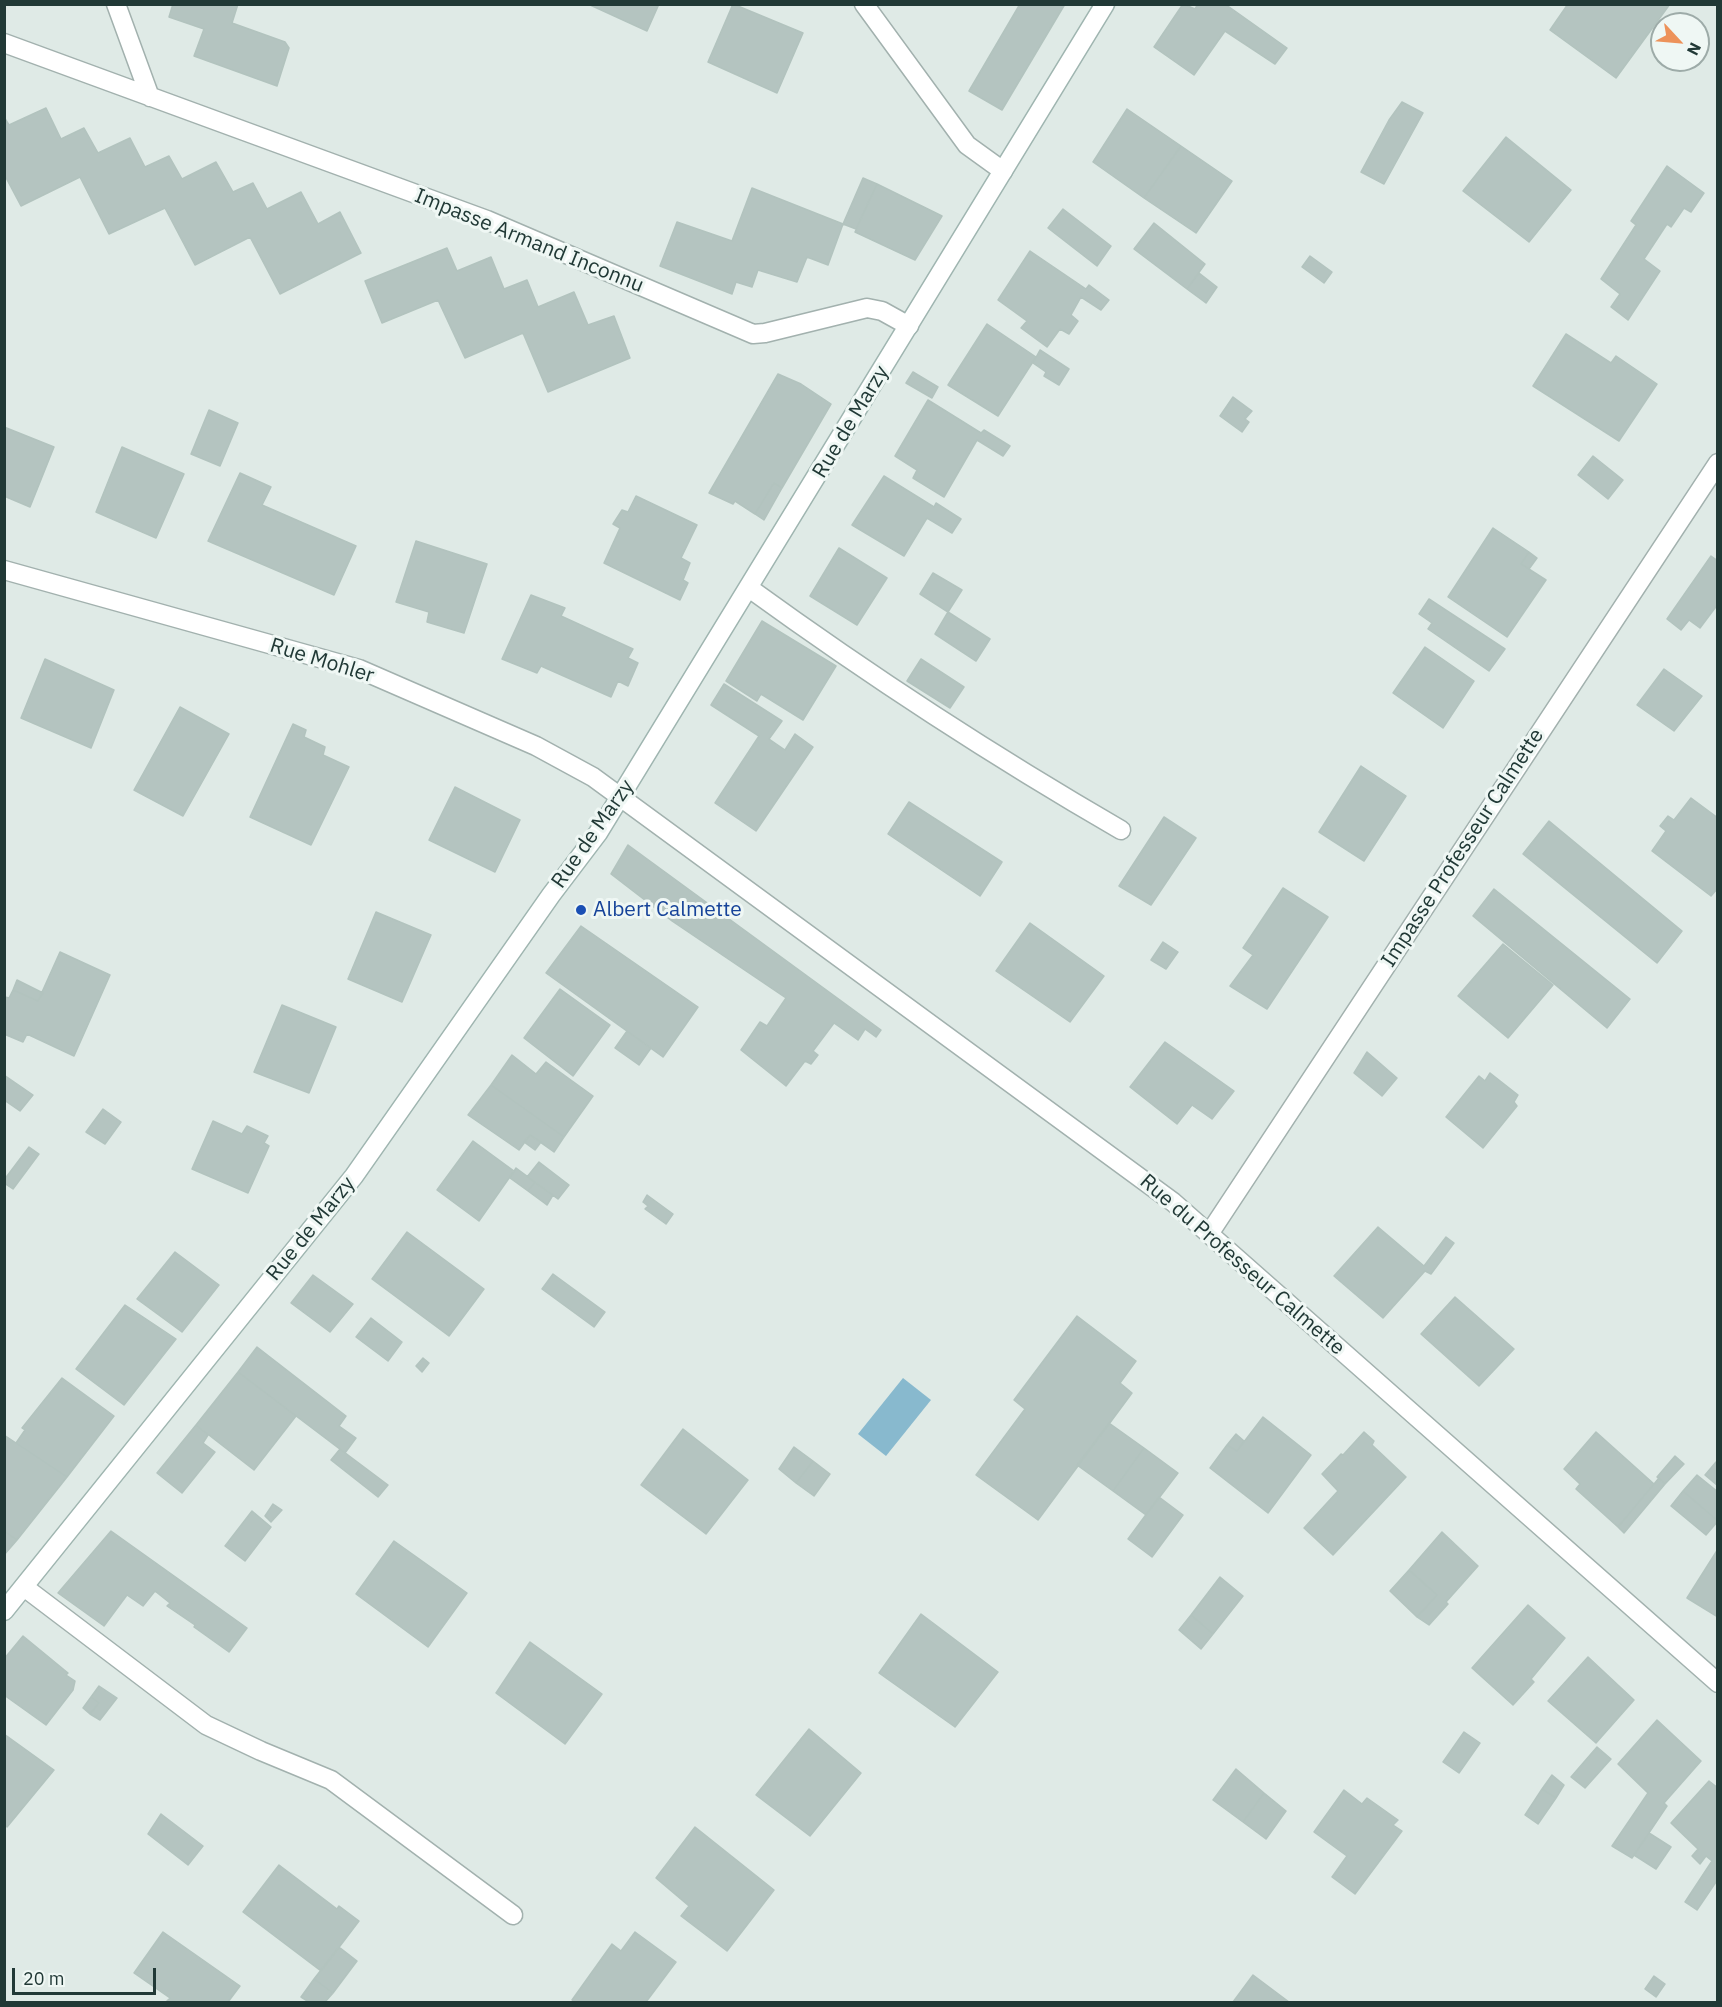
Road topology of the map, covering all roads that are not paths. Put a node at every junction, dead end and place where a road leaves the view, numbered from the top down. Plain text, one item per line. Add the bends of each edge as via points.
1 (116, 4) edge
2 (864, 4) edge
3 (1105, 4) edge
4 (4, 43) edge
5 (150, 97) junction
6 (1003, 171) junction
7 (909, 326) junction
8 (1718, 463) edge
9 (4, 570) edge
10 (749, 588) junction
11 (621, 798) junction
12 (1121, 830) dead end
13 (1209, 1234) junction
14 (24, 1587) junction
15 (4, 1611) edge
16 (1718, 1683) edge
17 (513, 1915) dead end

1 - 5 street
2 - 6 street via 967,145
3 - 6 street, Rue de Marzy
4 - 5 street, Impasse Armand Inconnu
5 - 7 street, Impasse Armand Inconnu via 487,220 753,334 867,308 882,311
6 - 7 street, Rue de Marzy
7 - 10 street, Rue de Marzy
8 - 13 street, Impasse Professeur Calmette
9 - 11 street, Rue Mohler via 359,669 546,751
10 - 11 street, Rue de Marzy
10 - 12 street via 834,649
11 - 13 street, Rue du Professeur Calmette via 1164,1195
11 - 14 street, Rue de Marzy via 354,1176
13 - 16 street, Rue du Professeur Calmette
14 - 15 street, Rue de Marzy
14 - 17 street via 206,1725 331,1780

